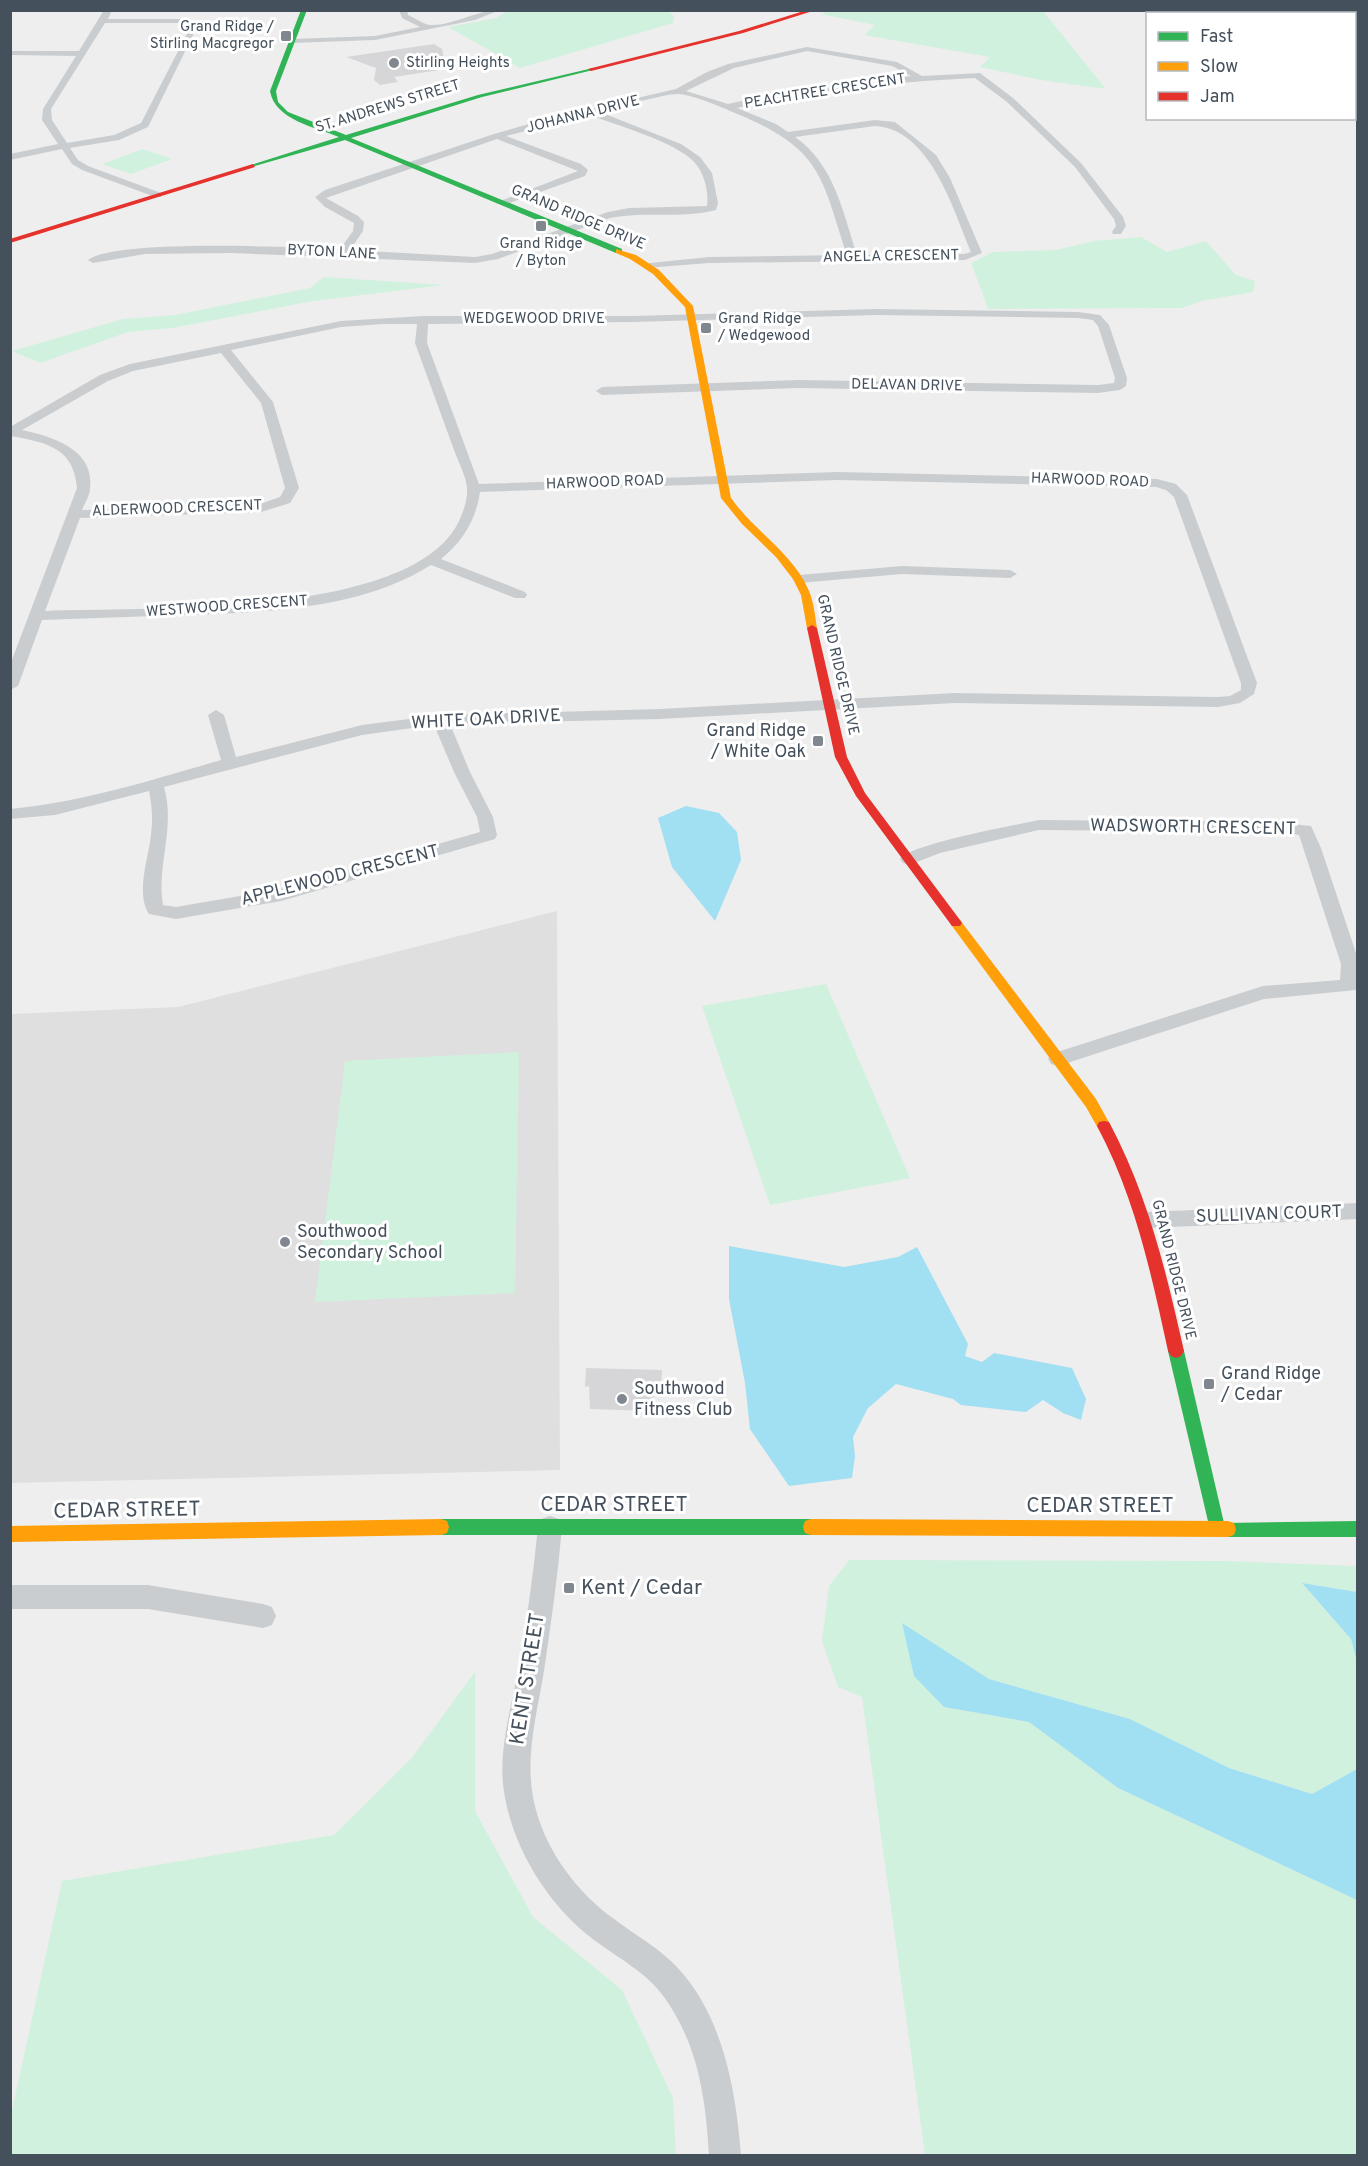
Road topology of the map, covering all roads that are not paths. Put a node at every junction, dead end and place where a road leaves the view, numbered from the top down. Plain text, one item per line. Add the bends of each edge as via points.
1 (108, 10) edge
2 (304, 10) edge
3 (403, 10) edge
4 (496, 10) edge
5 (814, 10) edge
6 (103, 21) junction
7 (427, 27) junction
8 (292, 41) junction
9 (10, 53) edge
10 (81, 54) junction
11 (920, 78) junction
12 (679, 92) junction
13 (728, 107) junction
14 (591, 112) junction
15 (788, 135) junction
16 (497, 136) junction
17 (343, 138) junction
18 (62, 146) junction
19 (10, 157) edge
20 (408, 165) junction
21 (158, 195) junction
22 (500, 203) junction
23 (567, 230) junction
24 (1117, 232) dead end
25 (10, 241) edge
26 (343, 253) junction
27 (853, 258) junction
28 (93, 260) dead end
29 (650, 267) junction
30 (1078, 315) joint
31 (692, 317) junction
32 (423, 319) junction
33 (223, 348) junction
34 (704, 387) junction
35 (602, 391) dead end
36 (10, 432) edge
37 (721, 479) junction
38 (474, 488) junction
39 (75, 514) junction
40 (432, 560) junction
41 (1010, 574) dead end
42 (799, 579) junction
43 (520, 595) dead end
44 (37, 616) junction
45 (10, 686) edge
46 (829, 705) junction
47 (216, 715) dead end
48 (440, 720) junction
49 (230, 763) junction
50 (155, 785) junction
51 (10, 814) edge
52 (909, 859) junction
53 (1058, 1059) junction
54 (1358, 1211) edge
55 (1146, 1220) junction
56 (550, 1527) junction
57 (1217, 1528) junction
58 (1358, 1528) edge
59 (10, 1534) edge
60 (10, 1597) edge
61 (263, 1616) dead end
62 (725, 2156) edge

1 - 6 street
2 - 8 street, GRAND RIDGE DRIVE
3 - 7 street via 405,16
4 - 7 street
5 - 17 street, ST. ANDREWS STREET via 741,32 480,96
6 - 10 street
6 - 18 street via 180,21 189,22 194,28 145,125 130,133
7 - 8 street via 360,40
8 - 17 street, GRAND RIDGE DRIVE via 273,91 274,102 286,113
9 - 10 street
10 - 18 street via 47,109 47,120
11 - 12 street, PEACHTREE CRESCENT via 894,64 807,49 731,66
11 - 13 street, PEACHTREE CRESCENT via 777,96
11 - 24 street via 972,74 989,82 1078,165 1119,219 1121,226
12 - 13 street, JOHANNA DRIVE
12 - 14 street, JOHANNA DRIVE
13 - 15 street, JOHANNA DRIVE
14 - 16 street, JOHANNA DRIVE
14 - 23 street, BYTON LANE via 678,146 697,159 707,173 712,208 608,215
15 - 27 street, JOHANNA DRIVE via 819,165
15 - 27 street, ANGELA CRESCENT via 892,124 931,154 977,249 974,255 965,257
16 - 20 street, JOHANNA DRIVE
16 - 22 street via 583,170 582,174
17 - 20 street, GRAND RIDGE DRIVE
17 - 21 street, ST. ANDREWS STREET
18 - 19 street
18 - 21 street via 79,165
20 - 22 street, GRAND RIDGE DRIVE
20 - 26 street, JOHANNA DRIVE via 320,197 359,222 358,231
21 - 25 street, ST. ANDREWS STREET
22 - 23 street, GRAND RIDGE DRIVE
23 - 26 street, BYTON LANE via 485,259
23 - 29 street, GRAND RIDGE DRIVE
26 - 28 street, BYTON LANE via 252,249 149,251
27 - 29 street, ANGELA CRESCENT via 709,260
29 - 31 street, GRAND RIDGE DRIVE via 686,300
30 - 31 street, WEDGEWOOD DRIVE via 876,312
30 - 34 street, DELAVAN DRIVE via 1096,318 1103,326 1121,378 1120,386
31 - 32 street, WEDGEWOOD DRIVE
31 - 34 street, GRAND RIDGE DRIVE
32 - 33 street, WEDGEWOOD DRIVE via 341,324
32 - 38 street via 421,344
33 - 36 street, WEDGEWOOD DRIVE via 116,373
33 - 39 street, ALDERWOOD CRESCENT via 267,402 292,488 285,500 261,508
34 - 35 street, DELAVAN DRIVE
34 - 37 street, GRAND RIDGE DRIVE
36 - 39 street via 55,443 73,454 84,477
37 - 38 street, HARWOOD ROAD
37 - 42 street, GRAND RIDGE DRIVE via 726,498 739,519 786,561
37 - 46 street, HARWOOD ROAD via 971,478 1157,483 1171,487 1180,495 1249,683 1249,691 1231,701 955,698
38 - 40 street, WESTWOOD CRESCENT via 473,506 466,523
39 - 44 street
40 - 43 street
40 - 44 street, WESTWOOD CRESCENT via 378,586 292,605
41 - 42 street via 902,570
42 - 46 street, GRAND RIDGE DRIVE
44 - 45 street
46 - 48 street, WHITE OAK DRIVE
46 - 52 street, GRAND RIDGE DRIVE via 841,757 851,780
47 - 49 street
48 - 49 street, WHITE OAK DRIVE via 362,730
48 - 50 street, APPLEWOOD CRESCENT via 485,816 489,835 281,895 176,913 155,910 150,896 158,847 160,802
49 - 50 street, WHITE OAK DRIVE
50 - 51 street, WHITE OAK DRIVE via 55,810
52 - 53 street, GRAND RIDGE DRIVE
52 - 53 street, WADSWORTH CRESCENT via 935,849 1039,825 1305,830 1350,964 1349,985 1263,993
53 - 55 street, GRAND RIDGE DRIVE via 1108,1129
54 - 55 street, SULLIVAN COURT
55 - 57 street, GRAND RIDGE DRIVE
56 - 57 street, CEDAR STREET
56 - 59 street, CEDAR STREET
56 - 62 street, KENT STREET via 530,1679 516,1735 518,1792 526,1821 540,1855 569,1896 600,1926 648,1961 688,2007 705,2040 717,2079
57 - 58 street, CEDAR STREET
60 - 61 street via 148,1597

